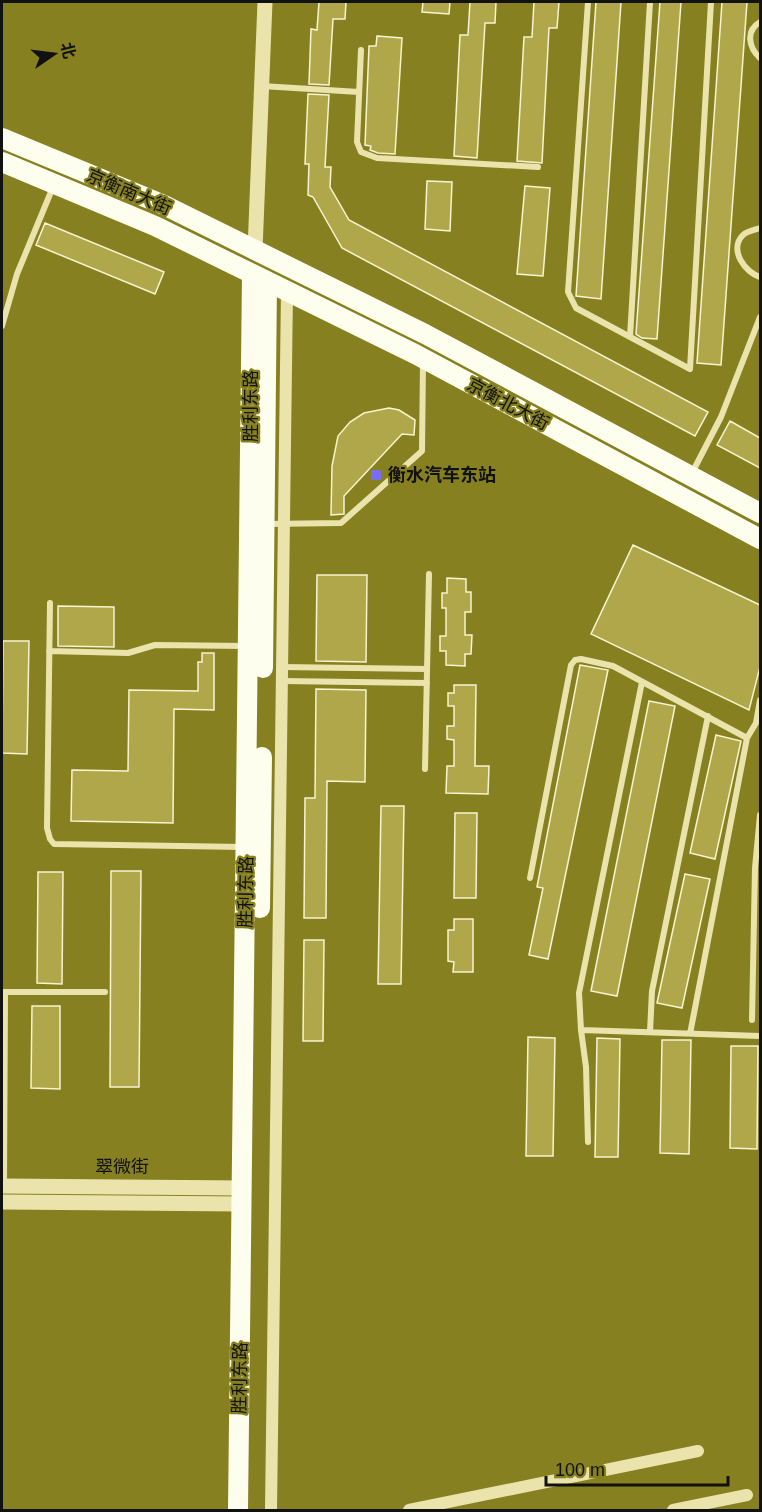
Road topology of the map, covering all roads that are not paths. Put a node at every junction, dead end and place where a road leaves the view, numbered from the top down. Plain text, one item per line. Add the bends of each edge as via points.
1 (265, 2) edge
2 (588, 2) edge
3 (650, 2) edge
4 (711, 2) edge
5 (760, 22) edge
6 (361, 50) dead end
7 (760, 58) edge
8 (261, 86) junction
9 (359, 92) junction
10 (2, 138) edge
11 (2, 162) edge
12 (538, 167) dead end
13 (54, 184) junction
14 (760, 228) edge
15 (255, 250) junction
16 (760, 277) edge
17 (260, 278) junction
18 (287, 291) junction
19 (760, 317) edge
20 (2, 326) edge
21 (630, 337) junction
22 (423, 358) junction
23 (690, 476) junction
24 (760, 513) edge
25 (274, 524) junction
26 (760, 539) edge
27 (429, 574) dead end
28 (50, 603) dead end
29 (249, 646) junction
30 (49, 651) junction
31 (282, 668) junction
32 (427, 669) junction
33 (282, 681) junction
34 (642, 682) junction
35 (427, 683) junction
36 (760, 700) edge
37 (708, 716) junction
38 (747, 738) junction
39 (425, 769) dead end
40 (760, 816) edge
41 (247, 847) junction
42 (758, 868) edge
43 (531, 878) dead end
44 (3, 992) edge
45 (105, 992) dead end
46 (752, 1020) dead end
47 (581, 1030) junction
48 (651, 1032) junction
49 (690, 1034) junction
50 (760, 1036) edge
51 (3, 1093) edge
52 (588, 1142) dead end
53 (3, 1186) edge
54 (242, 1196) junction
55 (2, 1202) edge
56 (698, 1451) dead end
57 (747, 1495) dead end
58 (238, 1510) edge
59 (251, 1510) edge
60 (271, 1510) edge
61 (409, 1510) edge
62 (673, 1510) edge

1 - 8 street
2 - 21 lane via 568,292 576,308
3 - 21 lane
4 - 21 lane via 690,369
5 - 7 lane via 749,37
6 - 9 lane
8 - 9 lane
8 - 15 street
9 - 12 lane via 357,142 361,152 377,158
10 - 15 main road, 京衡南大街 via 164,205
11 - 13 main road, 京衡南大街
13 - 17 main road, 京衡南大街 via 154,226
13 - 20 lane via 17,274
14 - 16 lane via 744,234 738,247 743,265
15 - 23 main road, 京衡北大街 via 425,334
17 - 18 main road, 京衡北大街
17 - 25 main road, 胜利东路
17 - 29 main road, 胜利东路
18 - 22 main road, 京衡北大街
18 - 25 street
19 - 23 lane via 721,417
22 - 25 lane via 423,451 341,523
22 - 26 main road, 京衡北大街
23 - 24 main road, 京衡北大街
25 - 31 street
25 - 59 main road, 胜利东路
27 - 32 lane
28 - 30 lane
29 - 30 lane via 155,645 129,653
29 - 41 main road, 胜利东路
30 - 41 lane via 47,828 54,844
31 - 32 lane
31 - 33 street
32 - 35 lane
33 - 35 lane
33 - 60 street
34 - 37 lane
34 - 43 lane via 613,666 581,659 572,665
34 - 47 lane via 579,993
35 - 39 lane
36 - 38 lane via 756,723
37 - 38 lane
37 - 48 lane via 652,992
38 - 49 lane
40 - 42 lane
41 - 54 main road, 胜利东路
42 - 46 lane
44 - 45 lane
44 - 51 lane
47 - 48 lane
47 - 52 lane
48 - 49 lane
49 - 50 lane
51 - 53 lane
53 - 54 street, 翠微街
54 - 55 street, 翠微街
54 - 58 main road, 胜利东路
56 - 61 street
57 - 62 street

